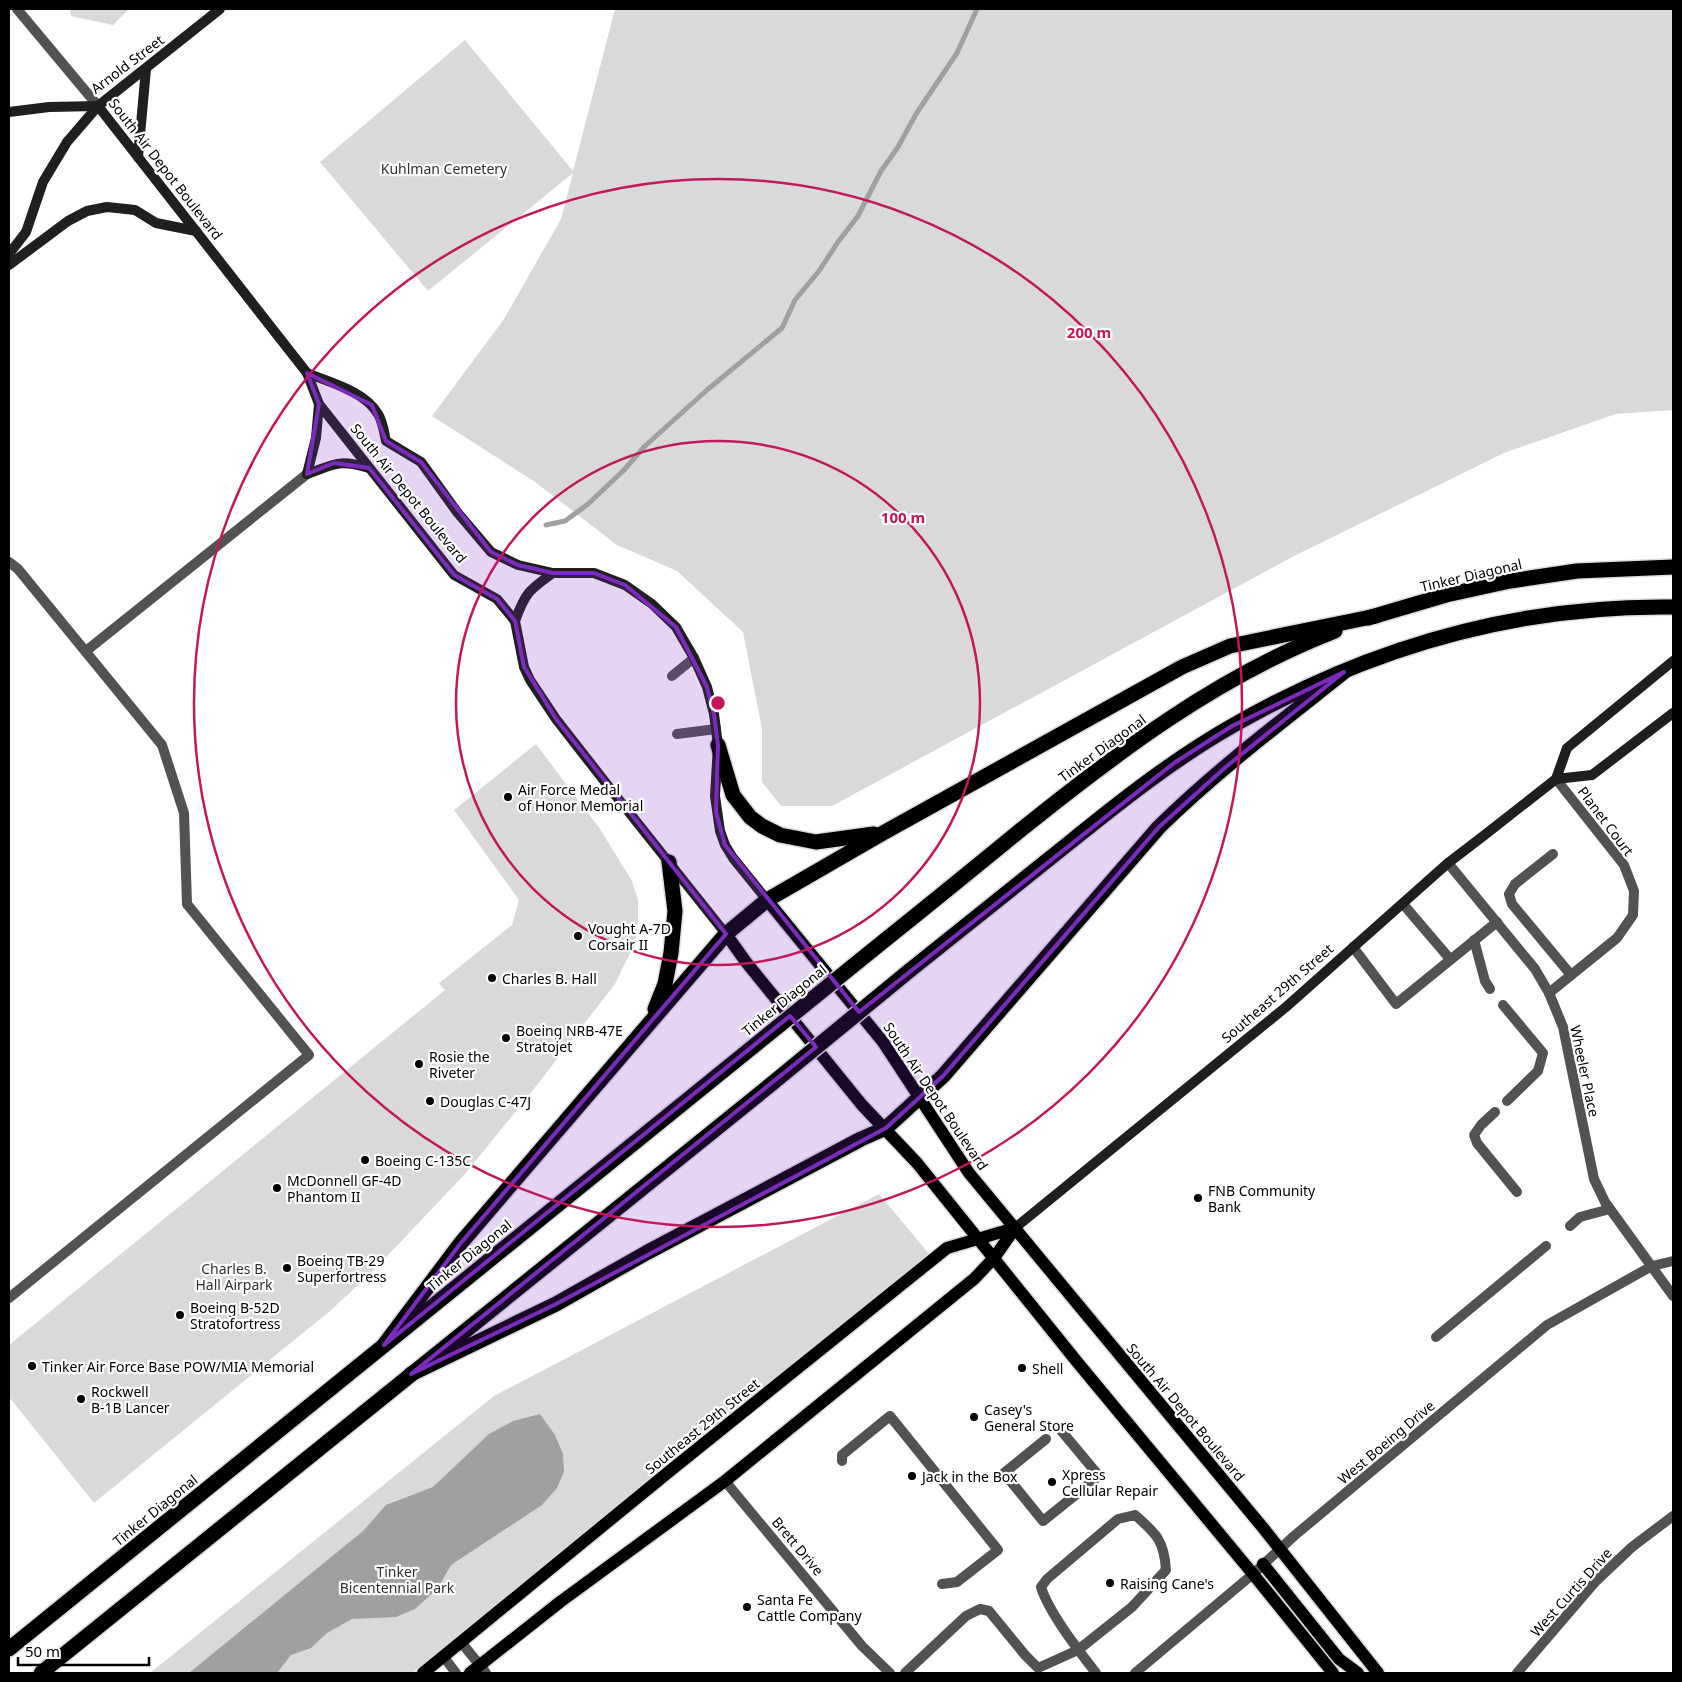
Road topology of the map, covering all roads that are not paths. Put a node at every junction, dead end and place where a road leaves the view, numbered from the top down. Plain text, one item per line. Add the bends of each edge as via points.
1 (17, 9) edge
2 (220, 9) edge
3 (146, 69) junction
4 (98, 106) junction
5 (9, 112) edge
6 (138, 156) junction
7 (196, 231) junction
8 (9, 254) edge
9 (9, 264) edge
10 (308, 373) junction
11 (319, 404) junction
12 (369, 468) junction
13 (307, 474) junction
14 (9, 562) edge
15 (1673, 567) edge
16 (553, 574) junction
17 (1672, 607) edge
18 (1376, 616) junction
19 (514, 621) junction
20 (86, 651) junction
21 (694, 658) junction
22 (1673, 661) edge
23 (1344, 672) junction
24 (672, 676) dead end
25 (1673, 712) edge
26 (716, 728) junction
27 (677, 734) dead end
28 (718, 745) junction
29 (1556, 779) junction
30 (882, 833) junction
31 (1553, 854) dead end
32 (669, 862) junction
33 (1448, 863) junction
34 (767, 900) junction
35 (1403, 904) junction
36 (1497, 922) junction
37 (726, 934) junction
38 (1474, 940) junction
39 (1353, 947) junction
40 (1450, 959) junction
41 (1571, 976) junction
42 (1490, 989) dead end
43 (1549, 994) junction
44 (1503, 1005) dead end
45 (650, 1022) junction
46 (920, 1098) junction
47 (1507, 1100) dead end
48 (1495, 1112) dead end
49 (886, 1128) junction
50 (1517, 1192) dead end
51 (1610, 1209) junction
52 (1570, 1226) dead end
53 (1015, 1228) junction
54 (978, 1238) junction
55 (1546, 1246) dead end
56 (994, 1258) junction
57 (1673, 1261) edge
58 (1652, 1266) junction
59 (1673, 1296) edge
60 (9, 1298) edge
61 (1436, 1337) dead end
62 (384, 1345) junction
63 (411, 1374) junction
64 (1060, 1428) dead end
65 (1046, 1439) dead end
66 (842, 1461) dead end
67 (725, 1481) junction
68 (1673, 1516) edge
69 (1278, 1550) junction
70 (1263, 1564) junction
71 (1253, 1574) junction
72 (942, 1584) dead end
73 (461, 1642) junction
74 (9, 1649) edge
75 (1078, 1650) junction
76 (443, 1656) junction
77 (479, 1671) edge
78 (41, 1673) edge
79 (423, 1673) edge
80 (456, 1673) edge
81 (889, 1673) edge
82 (905, 1673) edge
83 (1096, 1673) edge
84 (1135, 1673) edge
85 (1333, 1673) edge
86 (1358, 1673) edge
87 (1378, 1673) edge
88 (1518, 1673) edge

1 - 4 street, South Air Depot Boulevard
2 - 3 main road, Arnold Street
3 - 4 main road, Arnold Street
3 - 6 main road
4 - 5 main road, Arnold Street
4 - 6 main road, South Air Depot Boulevard
4 - 8 main road via 66,142 43,182 26,232
6 - 7 main road, South Air Depot Boulevard
7 - 9 main road via 156,222 135,210 107,206 74,218
7 - 10 main road, South Air Depot Boulevard
10 - 11 main road, South Air Depot Boulevard
10 - 16 main road, South Air Depot Boulevard via 352,392 372,405 380,416 386,441 421,462 457,512 492,552 518,565
11 - 12 main road, South Air Depot Boulevard
11 - 13 main road via 316,438
12 - 13 main road via 351,462 334,463
12 - 19 main road, South Air Depot Boulevard via 454,575 497,599
13 - 20 street
14 - 20 street
15 - 18 highway, Tinker Diagonal via 1577,571 1510,581 1446,595
16 - 19 main road via 531,588 522,600
16 - 21 main road, South Air Depot Boulevard via 594,573 625,586 652,604 676,627
17 - 23 highway via 1612,608 1515,620 1463,631
18 - 30 highway via 1230,646 1190,664
18 - 62 highway, Tinker Diagonal, bridge via 1261,664 1195,702 1093,772
19 - 32 main road, South Air Depot Boulevard via 530,680 556,719
20 - 60 street via 162,745 184,813 187,904 309,1055
21 - 24 street
21 - 26 main road, South Air Depot Boulevard via 707,687
22 - 29 main road via 1567,748
23 - 46 highway via 1188,798 1159,827 944,1076
23 - 63 highway, bridge via 1232,726 1116,806
25 - 29 main road via 1592,775
26 - 27 street
26 - 28 main road, South Air Depot Boulevard
28 - 30 highway via 733,795 750,817 762,826 780,835 816,842
28 - 34 main road, South Air Depot Boulevard via 715,796 720,831 729,852
29 - 33 main road, Southeast 29th Street
29 - 41 street, Planet Court via 1624,865 1634,891 1633,915 1617,938
30 - 34 highway
31 - 41 street via 1515,884 1509,894 1512,904
32 - 37 main road, South Air Depot Boulevard
32 - 45 highway via 675,911 671,953 665,984
33 - 35 main road, Southeast 29th Street
33 - 36 street, Wheeler Place
34 - 37 highway
34 - 46 main road, South Air Depot Boulevard via 883,1042
35 - 39 main road, Southeast 29th Street
35 - 40 street
36 - 38 street
36 - 43 street, Wheeler Place via 1535,969
37 - 45 highway
37 - 49 main road, South Air Depot Boulevard via 850,1090
38 - 40 street
38 - 42 street
39 - 40 street via 1396,1004
39 - 53 main road, Southeast 29th Street via 1286,1007
41 - 43 street, Planet Court
43 - 51 street, Wheeler Place via 1563,1027 1594,1179
44 - 47 street via 1543,1053 1538,1071
45 - 62 highway via 460,1244
46 - 49 highway
46 - 53 main road, South Air Depot Boulevard via 969,1173
48 - 50 street via 1474,1135
49 - 54 main road, South Air Depot Boulevard
49 - 63 highway via 646,1253 556,1304
51 - 52 street via 1580,1217
51 - 58 street, Wheeler Place
53 - 54 main road, Southeast 29th Street
53 - 56 main road, Southeast 29th Street
53 - 69 main road, South Air Depot Boulevard
54 - 56 main road, South Air Depot Boulevard
54 - 73 main road, Southeast 29th Street via 947,1248
55 - 61 street
56 - 67 main road, Southeast 29th Street via 974,1279
56 - 71 main road, South Air Depot Boulevard
57 - 58 street, West Boeing Drive
58 - 59 street, Wheeler Place
58 - 69 street, West Boeing Drive via 1547,1325
62 - 74 highway, Tinker Diagonal
63 - 78 highway
64 - 65 street via 1099,1476 1044,1521 1004,1473
66 - 72 street via 842,1455 890,1416 998,1550 957,1582
67 - 77 main road, Southeast 29th Street via 560,1602
67 - 81 street, Brett Drive via 862,1646
68 - 88 street, West Curtis Drive via 1632,1546 1596,1580
69 - 70 street, West Boeing Drive
69 - 87 main road, South Air Depot Boulevard
70 - 71 street, West Boeing Drive
70 - 86 main road via 1339,1659
71 - 84 street, West Boeing Drive
71 - 85 main road, South Air Depot Boulevard
73 - 76 main road, Southeast 29th Street
73 - 77 street
75 - 75 street via 1132,1607 1166,1570 1165,1551 1154,1531 1135,1515 1118,1519 1041,1587 1045,1599
75 - 82 street via 1038,1668 989,1611 980,1609 966,1616
75 - 83 street
76 - 79 main road, Southeast 29th Street
76 - 80 street

